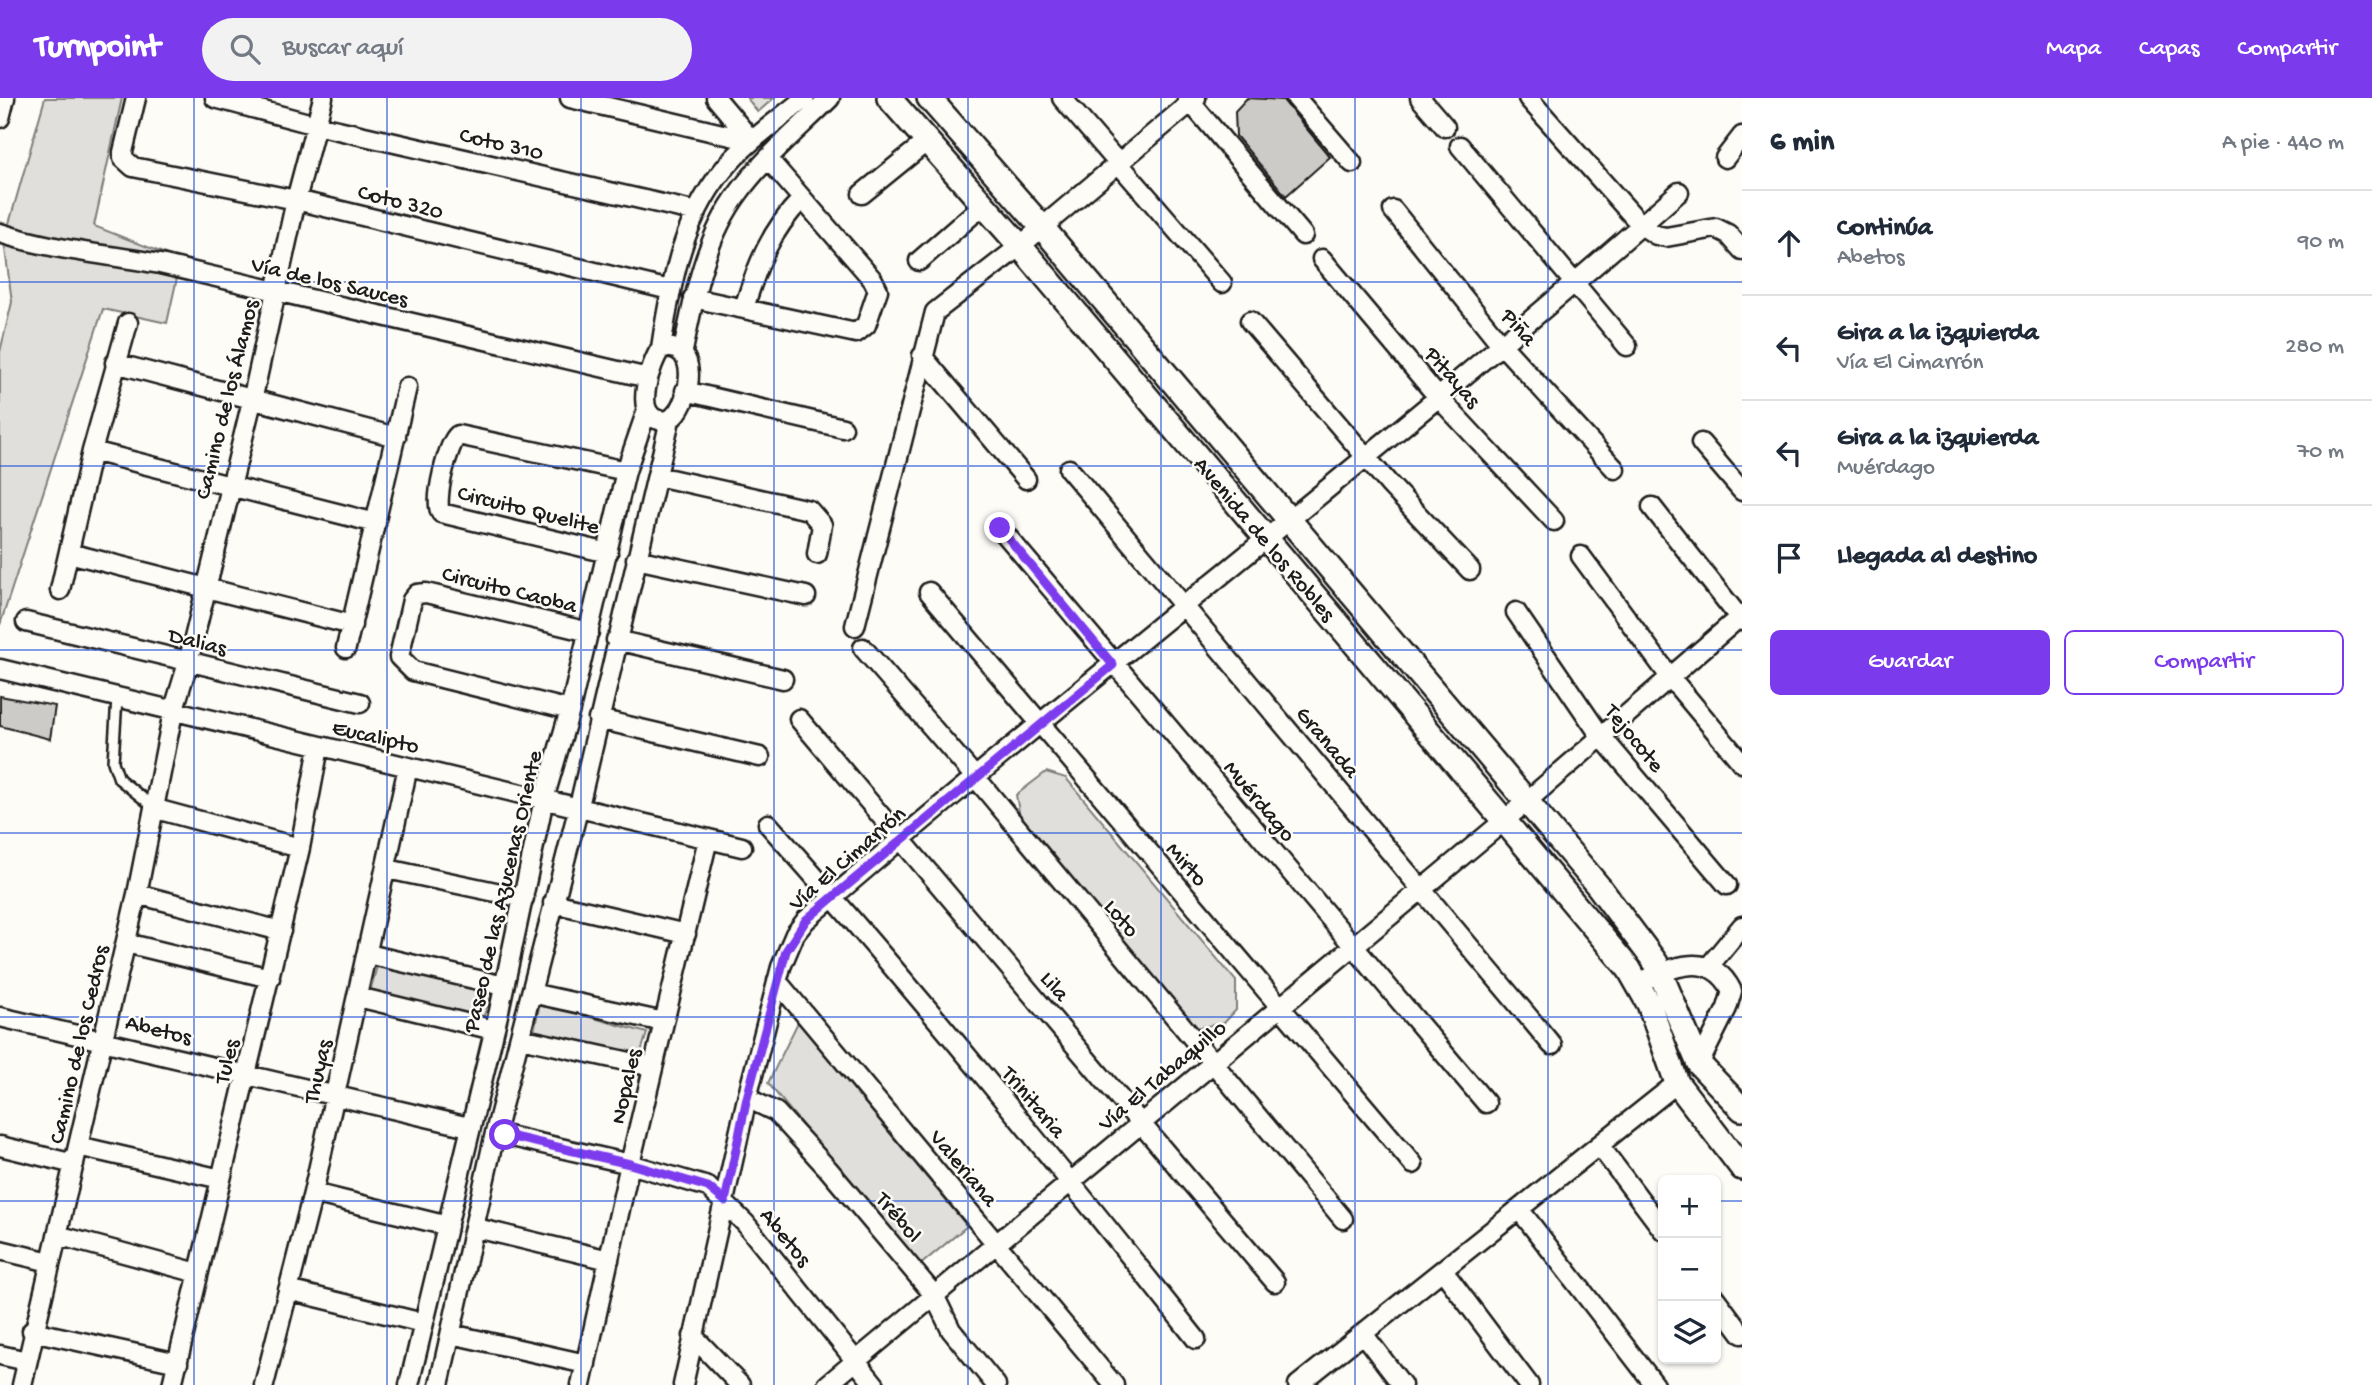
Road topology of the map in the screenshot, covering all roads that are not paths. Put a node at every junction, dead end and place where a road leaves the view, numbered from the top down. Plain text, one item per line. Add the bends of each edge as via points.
1 (5, 98) edge
2 (136, 98) edge
3 (215, 98) edge
4 (323, 98) edge
5 (570, 98) edge
6 (716, 98) edge
7 (805, 98) edge
8 (830, 98) edge
9 (889, 98) edge
10 (929, 98) edge
11 (1062, 98) edge
12 (1296, 98) edge
13 (1420, 98) edge
14 (1528, 98) edge
15 (1192, 100) edge
16 (0, 118) edge
17 (317, 125) junction
18 (1445, 127) dead end
19 (1742, 136) edge
20 (752, 141) junction
21 (926, 142) junction
22 (1460, 146) dead end
23 (1725, 158) dead end
24 (768, 159) junction
25 (1120, 163) junction
26 (1352, 163) dead end
27 (718, 176) junction
28 (1679, 192) dead end
29 (738, 193) junction
30 (862, 194) dead end
31 (802, 199) junction
32 (296, 200) junction
33 (982, 206) junction
34 (1393, 210) dead end
35 (697, 212) junction
36 (1641, 225) junction
37 (1042, 227) junction
38 (0, 233) edge
39 (1303, 235) dead end
40 (1020, 246) junction
41 (1742, 250) edge
42 (1322, 258) dead end
43 (919, 261) dead end
44 (1573, 282) junction
45 (1222, 283) dead end
46 (670, 290) junction
47 (276, 293) junction
48 (693, 298) junction
49 (744, 308) junction
50 (1250, 321) dead end
51 (128, 323) dead end
52 (1500, 344) junction
53 (1627, 346) dead end
54 (661, 348) junction
55 (682, 351) junction
56 (922, 356) junction
57 (116, 363) junction
58 (648, 378) junction
59 (407, 387) dead end
60 (685, 391) junction
61 (1438, 397) junction
62 (252, 401) junction
63 (647, 410) junction
64 (670, 420) junction
65 (843, 428) dead end
66 (396, 437) junction
67 (1701, 443) dead end
68 (92, 452) junction
69 (1368, 457) junction
70 (1069, 469) dead end
71 (1615, 469) dead end
72 (626, 471) junction
73 (657, 476) junction
74 (1026, 480) dead end
75 (229, 487) junction
76 (1742, 491) edge
77 (1652, 507) dead end
78 (1289, 521) junction
79 (1554, 521) dead end
80 (376, 523) junction
81 (1000, 528) dead end
82 (1267, 539) junction
83 (69, 553) junction
84 (608, 553) junction
85 (817, 554) dead end
86 (1581, 556) dead end
87 (636, 559) junction
88 (1471, 570) dead end
89 (206, 586) junction
90 (60, 590) dead end
91 (929, 592) dead end
92 (806, 596) dead end
93 (1183, 605) junction
94 (1516, 612) dead end
95 (1741, 618) edge
96 (26, 622) dead end
97 (352, 625) junction
98 (855, 626) dead end
99 (589, 632) junction
100 (616, 640) junction
101 (346, 648) dead end
102 (863, 648) dead end
103 (188, 663) junction
104 (1113, 665) junction
105 (0, 669) edge
106 (1670, 677) junction
107 (783, 679) dead end
108 (117, 698) junction
109 (360, 703) dead end
110 (570, 710) junction
111 (173, 712) junction
112 (598, 719) junction
113 (799, 719) dead end
114 (1039, 726) junction
115 (1600, 735) junction
116 (319, 747) junction
117 (760, 757) dead end
118 (1742, 762) edge
119 (408, 766) junction
120 (976, 778) junction
121 (544, 799) junction
122 (1526, 800) junction
123 (579, 806) junction
124 (156, 809) junction
125 (1505, 820) junction
126 (768, 824) dead end
127 (708, 839) junction
128 (902, 841) junction
129 (742, 847) dead end
130 (300, 848) junction
131 (387, 869) junction
132 (1727, 885) dead end
133 (1420, 889) junction
134 (137, 894) junction
135 (833, 897) junction
136 (524, 898) junction
137 (553, 903) junction
138 (1742, 926) edge
139 (281, 931) junction
140 (686, 934) junction
141 (126, 943) junction
142 (1353, 947) junction
143 (368, 954) junction
144 (1710, 965) junction
145 (1661, 972) junction
146 (270, 978) junction
147 (777, 981) junction
148 (1638, 983) junction
149 (505, 986) junction
150 (1737, 992) edge
151 (531, 993) junction
152 (358, 997) junction
153 (1279, 1007) junction
154 (0, 1017) edge
155 (664, 1022) junction
156 (494, 1030) junction
157 (102, 1038) junction
158 (520, 1038) junction
159 (1552, 1045) dead end
160 (1212, 1063) junction
161 (1699, 1064) junction
162 (653, 1067) junction
163 (247, 1075) junction
164 (1677, 1083) junction
165 (335, 1097) junction
166 (747, 1098) junction
167 (1486, 1103) dead end
168 (1742, 1109) edge
169 (1141, 1124) junction
170 (469, 1127) junction
171 (495, 1133) junction
172 (1599, 1145) junction
173 (0, 1146) edge
174 (78, 1146) junction
175 (74, 1164) junction
176 (630, 1164) junction
177 (1413, 1164) dead end
178 (1742, 1168) edge
179 (221, 1179) junction
180 (1070, 1182) junction
181 (313, 1193) junction
182 (725, 1201) junction
183 (1519, 1209) junction
184 (1343, 1219) dead end
185 (1658, 1223) edge
186 (448, 1226) junction
187 (476, 1228) junction
188 (57, 1236) junction
189 (998, 1242) junction
190 (0, 1251) edge
191 (609, 1260) junction
192 (50, 1262) junction
193 (1444, 1272) junction
194 (198, 1273) junction
195 (1275, 1282) dead end
196 (288, 1290) junction
197 (934, 1295) junction
198 (1717, 1301) edge
199 (424, 1323) junction
200 (32, 1331) junction
201 (451, 1334) junction
202 (1742, 1334) edge
203 (1364, 1335) junction
204 (693, 1336) junction
205 (1196, 1339) dead end
206 (0, 1355) edge
207 (27, 1361) junction
208 (856, 1361) junction
209 (178, 1363) junction
210 (586, 1364) junction
211 (1304, 1383) edge
212 (22, 1385) edge
213 (172, 1385) edge
214 (265, 1385) edge
215 (409, 1385) edge
216 (439, 1385) edge
217 (581, 1385) edge
218 (683, 1385) edge
219 (740, 1385) edge
220 (827, 1385) edge
221 (875, 1385) edge
222 (996, 1385) edge
223 (1114, 1385) edge
224 (1402, 1385) edge
225 (1530, 1385) edge
226 (1655, 1385) edge

1 - 16 street
2 - 32 street, Coto 320 via 123,158 133,167
3 - 17 street, Coto 310
4 - 17 street, Camino de los Álamos
5 - 20 street
6 - 20 street
7 - 20 street
8 - 24 street
9 - 21 street, Avenida de los Robles
10 - 37 street, Avenida de los Robles
11 - 25 street
12 - 26 street
13 - 18 street
14 - 36 street
15 - 25 street
15 - 39 street
17 - 32 street, Camino de los Álamos
17 - 35 street, Coto 310
19 - 23 street
20 - 27 street
21 - 30 street
21 - 33 street, Avenida de los Robles
22 - 44 street
24 - 29 street
24 - 31 street
25 - 37 street
25 - 45 street
27 - 29 street
27 - 35 street
28 - 36 street, Vía El Cimarrón
29 - 48 street via 710,246
31 - 49 street via 768,240
31 - 49 street via 873,280 877,290 866,325 856,333
32 - 46 street, Coto 320
32 - 47 street, Camino de los Álamos
33 - 40 street, Avenida de los Robles
33 - 43 street
34 - 52 street, Piña
35 - 46 street
36 - 41 street via 1666,237 1716,228
36 - 44 street, Vía El Cimarrón
37 - 40 street
37 - 78 street, Avenida de los Robles
38 - 47 street, Vía de los Sauces via 43,247 160,264
40 - 56 street via 934,312
40 - 82 street, Avenida de los Robles
42 - 61 street, Pitayas
44 - 52 street, Vía El Cimarrón
44 - 53 street
46 - 54 street
47 - 58 street, Vía de los Sauces
47 - 62 street, Camino de los Álamos
48 - 49 street
48 - 55 street
50 - 69 street
51 - 57 street
52 - 61 street, Vía El Cimarrón
52 - 71 street, Piña
54 - 55 street
54 - 58 street
55 - 60 street via 689,361
56 - 74 street
56 - 98 street via 854,601
57 - 62 street
57 - 68 street
58 - 63 street, Paseo de las Azucenas Oriente
59 - 66 street
60 - 64 street via 679,411
60 - 65 street
61 - 69 street, Vía El Cimarrón
61 - 79 street, Pitayas
62 - 66 street
62 - 75 street, Camino de los Álamos
63 - 64 street via 653,418
63 - 72 street, Paseo de las Azucenas Oriente
64 - 73 street
66 - 80 street
67 - 76 street
68 - 75 street
68 - 83 street
69 - 78 street, Vía El Cimarrón
69 - 88 street
70 - 93 street, Granada
72 - 84 street, Paseo de las Azucenas Oriente
72 - 84 street, Circuito Quelite via 458,435 451,444 437,503 441,513
73 - 85 street via 809,510 822,525
73 - 87 street
75 - 80 street
75 - 89 street, Camino de los Álamos
77 - 95 street
78 - 82 street, Vía El Cimarrón
78 - 122 street, Avenida de los Robles
80 - 97 street
81 - 104 street, Muérdago
82 - 93 street, Vía El Cimarrón
82 - 125 street, Avenida de los Robles
83 - 89 street
83 - 90 street
84 - 99 street, Paseo de las Azucenas Oriente
86 - 106 street
87 - 92 street
87 - 100 street
89 - 97 street
89 - 103 street, Camino de los Álamos
91 - 114 street, Mirto
93 - 104 street, Vía El Cimarrón
93 - 133 street, Granada
94 - 115 street, Tejocote
95 - 106 street, Vía El Tabaquillo
96 - 103 street, Dalias
97 - 101 street
99 - 110 street, Paseo de las Azucenas Oriente
99 - 110 street, Circuito Caoba via 426,593 412,600 399,657 413,671
100 - 107 street
100 - 112 street
102 - 120 street, Loto
103 - 109 street, Dalias
103 - 111 street, Camino de los Álamos
104 - 114 street, Vía El Cimarrón
104 - 142 street, Muérdago
105 - 108 street, Eucalipto
106 - 115 street, Vía El Tabaquillo
106 - 118 street
108 - 111 street, Eucalipto
108 - 124 lane via 113,762 119,779
110 - 121 street, Paseo de las Azucenas Oriente
111 - 116 street, Eucalipto
111 - 124 street, Camino de los Cedros
112 - 117 street
112 - 123 street
113 - 128 street, Lila
114 - 120 street, Vía El Cimarrón
114 - 153 street, Mirto
115 - 122 street, Vía El Tabaquillo
115 - 132 street, Tejocote
116 - 119 street, Eucalipto
116 - 130 street, Tules
119 - 121 street, Eucalipto
119 - 131 street, Thuyas
120 - 128 street, Vía El Cimarrón
120 - 160 street, Loto
121 - 123 street, Eucalipto
121 - 136 street, Paseo de las Azucenas Oriente
122 - 125 street, Vía El Tabaquillo
122 - 145 street, Avenida de los Robles via 1607,897
123 - 127 street, Eucalipto
123 - 137 street
124 - 130 street
124 - 134 street, Camino de los Cedros
125 - 133 street, Vía El Tabaquillo
125 - 148 street, Avenida de los Robles
126 - 135 street, Trinitaria
127 - 129 street, Eucalipto
127 - 140 street, Nopales
128 - 135 street, Vía El Cimarrón
128 - 169 street, Lila
130 - 139 street, Tules
131 - 136 street
131 - 143 street, Thuyas
133 - 142 street, Vía El Tabaquillo
133 - 159 street, Granada
134 - 139 street
134 - 141 street, Camino de los Cedros
135 - 147 street, Vía El Cimarrón via 795,934
135 - 180 street, Trinitaria
136 - 149 street, Paseo de las Azucenas Oriente
137 - 140 street
137 - 151 street
138 - 144 street
139 - 146 street, Tules
140 - 155 street, Nopales
141 - 146 street
141 - 157 street, Camino de los Cedros
142 - 153 street, Vía El Tabaquillo
142 - 167 street, Muérdago
143 - 149 street
143 - 152 street, Thuyas
144 - 145 street
144 - 150 street
145 - 148 street
145 - 161 street, Avenida de los Robles
146 - 163 street, Tules
147 - 166 street, Vía El Cimarrón
147 - 189 street, Valeriana
148 - 164 street, Avenida de los Robles
149 - 156 street, Paseo de las Azucenas Oriente
150 - 161 street
151 - 155 street
151 - 158 street
152 - 156 street
152 - 165 street, Thuyas
153 - 160 street, Vía El Tabaquillo
153 - 177 street, Mirto
154 - 157 street, Abetos
155 - 162 street, Nopales
156 - 170 street, Paseo de las Azucenas Oriente
157 - 163 street, Abetos
157 - 174 street, Camino de los Cedros
158 - 162 street
158 - 171 street
160 - 169 street, Vía El Tabaquillo
160 - 184 street, Loto
161 - 168 street
162 - 176 street, Nopales
163 - 165 street, Abetos
163 - 179 street, Tules
164 - 172 street
164 - 178 street, Avenida de los Robles
165 - 170 street, Abetos
165 - 181 street, Thuyas
166 - 182 street, Vía El Cimarrón
166 - 197 street, Trébol via 789,1124
169 - 180 street, Vía El Tabaquillo
169 - 195 street, Lila
170 - 186 street, Paseo de las Azucenas Oriente
171 - 176 street, Abetos
171 - 187 street
172 - 183 street
172 - 185 street
173 - 175 street
174 - 175 street, Camino de los Cedros
174 - 179 street
175 - 188 street, Camino de los Cedros
176 - 182 street, Abetos via 708,1187
176 - 191 street, Nopales
179 - 194 street, Tules
180 - 189 street, Vía El Tabaquillo
180 - 205 street, Trinitaria
181 - 186 street
181 - 196 street, Thuyas
182 - 204 street, Vía El Cimarrón
182 - 208 street, Abetos
183 - 193 street
183 - 226 street
186 - 199 street, Paseo de las Azucenas Oriente
187 - 191 street
187 - 201 street
188 - 192 street, Camino de los Cedros
188 - 194 street
189 - 197 street, Vía El Tabaquillo
189 - 223 street, Valeriana
190 - 192 street
191 - 210 street, Nopales
192 - 200 street, Camino de los Cedros
193 - 203 street
193 - 225 street
194 - 209 street, Tules
196 - 199 street
196 - 214 street, Thuyas
197 - 208 street, Vía El Tabaquillo
197 - 222 street, Trébol via 951,1331
198 - 202 street
199 - 215 street, Paseo de las Azucenas Oriente
200 - 207 street, Camino de los Cedros
200 - 209 street
201 - 210 street
201 - 216 street
203 - 211 street
203 - 224 street
204 - 218 street, Vía El Cimarrón
204 - 219 street
206 - 207 street
207 - 212 street, Camino de los Cedros
208 - 220 street, Vía El Tabaquillo
208 - 221 street, Abetos
209 - 213 street, Tules
210 - 217 street, Nopales

